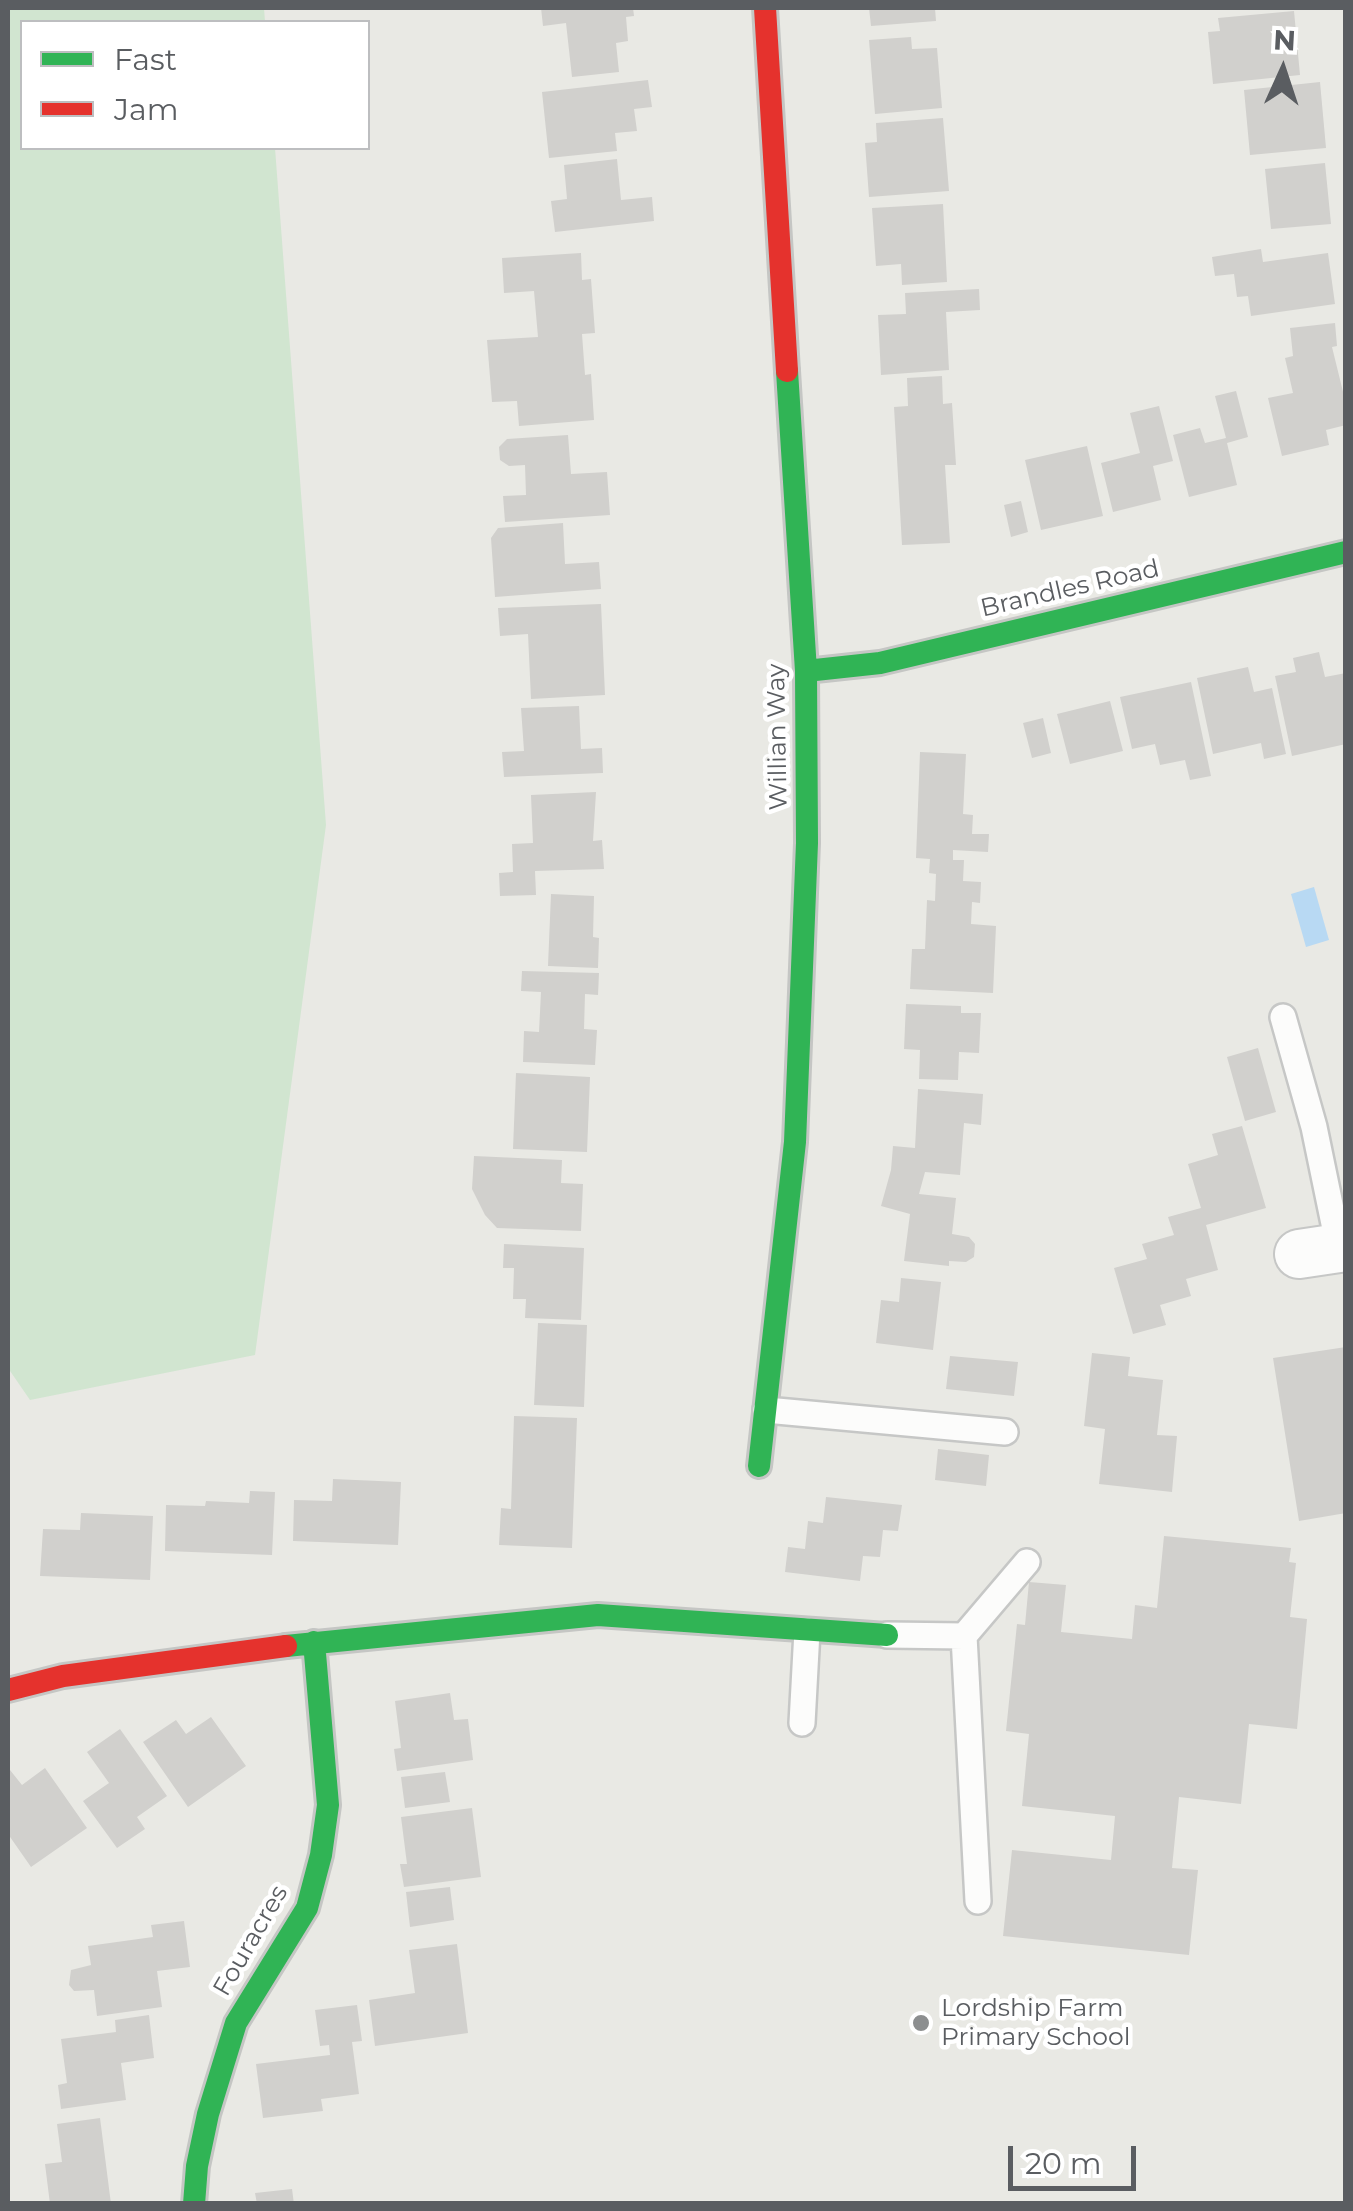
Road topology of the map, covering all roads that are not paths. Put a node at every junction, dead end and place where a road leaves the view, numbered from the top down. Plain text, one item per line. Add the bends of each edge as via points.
1 (765, 8) edge
2 (1346, 552) edge
3 (806, 671) junction
4 (1283, 1017) dead end
5 (1328, 1250) edge
6 (766, 1410) junction
7 (1005, 1432) dead end
8 (759, 1466) dead end
9 (1027, 1562) dead end
10 (807, 1631) junction
11 (887, 1635) joint
12 (964, 1636) junction
13 (314, 1642) junction
14 (8, 1690) edge
15 (802, 1723) dead end
16 (978, 1901) dead end
17 (194, 2204) edge

1 - 3 street, Willian Way
2 - 3 street, Brandles Road via 880,663
3 - 6 street, Willian Way via 807,844 795,1142
4 - 5 lane via 1314,1127
6 - 7 lane
6 - 8 street, Willian Way
9 - 12 lane
10 - 11 street
10 - 13 street via 598,1616
10 - 15 lane
11 - 12 lane
12 - 16 lane
13 - 14 street via 63,1676
13 - 17 street, Fouracres via 328,1805 321,1855 307,1908 236,2023 208,2114

